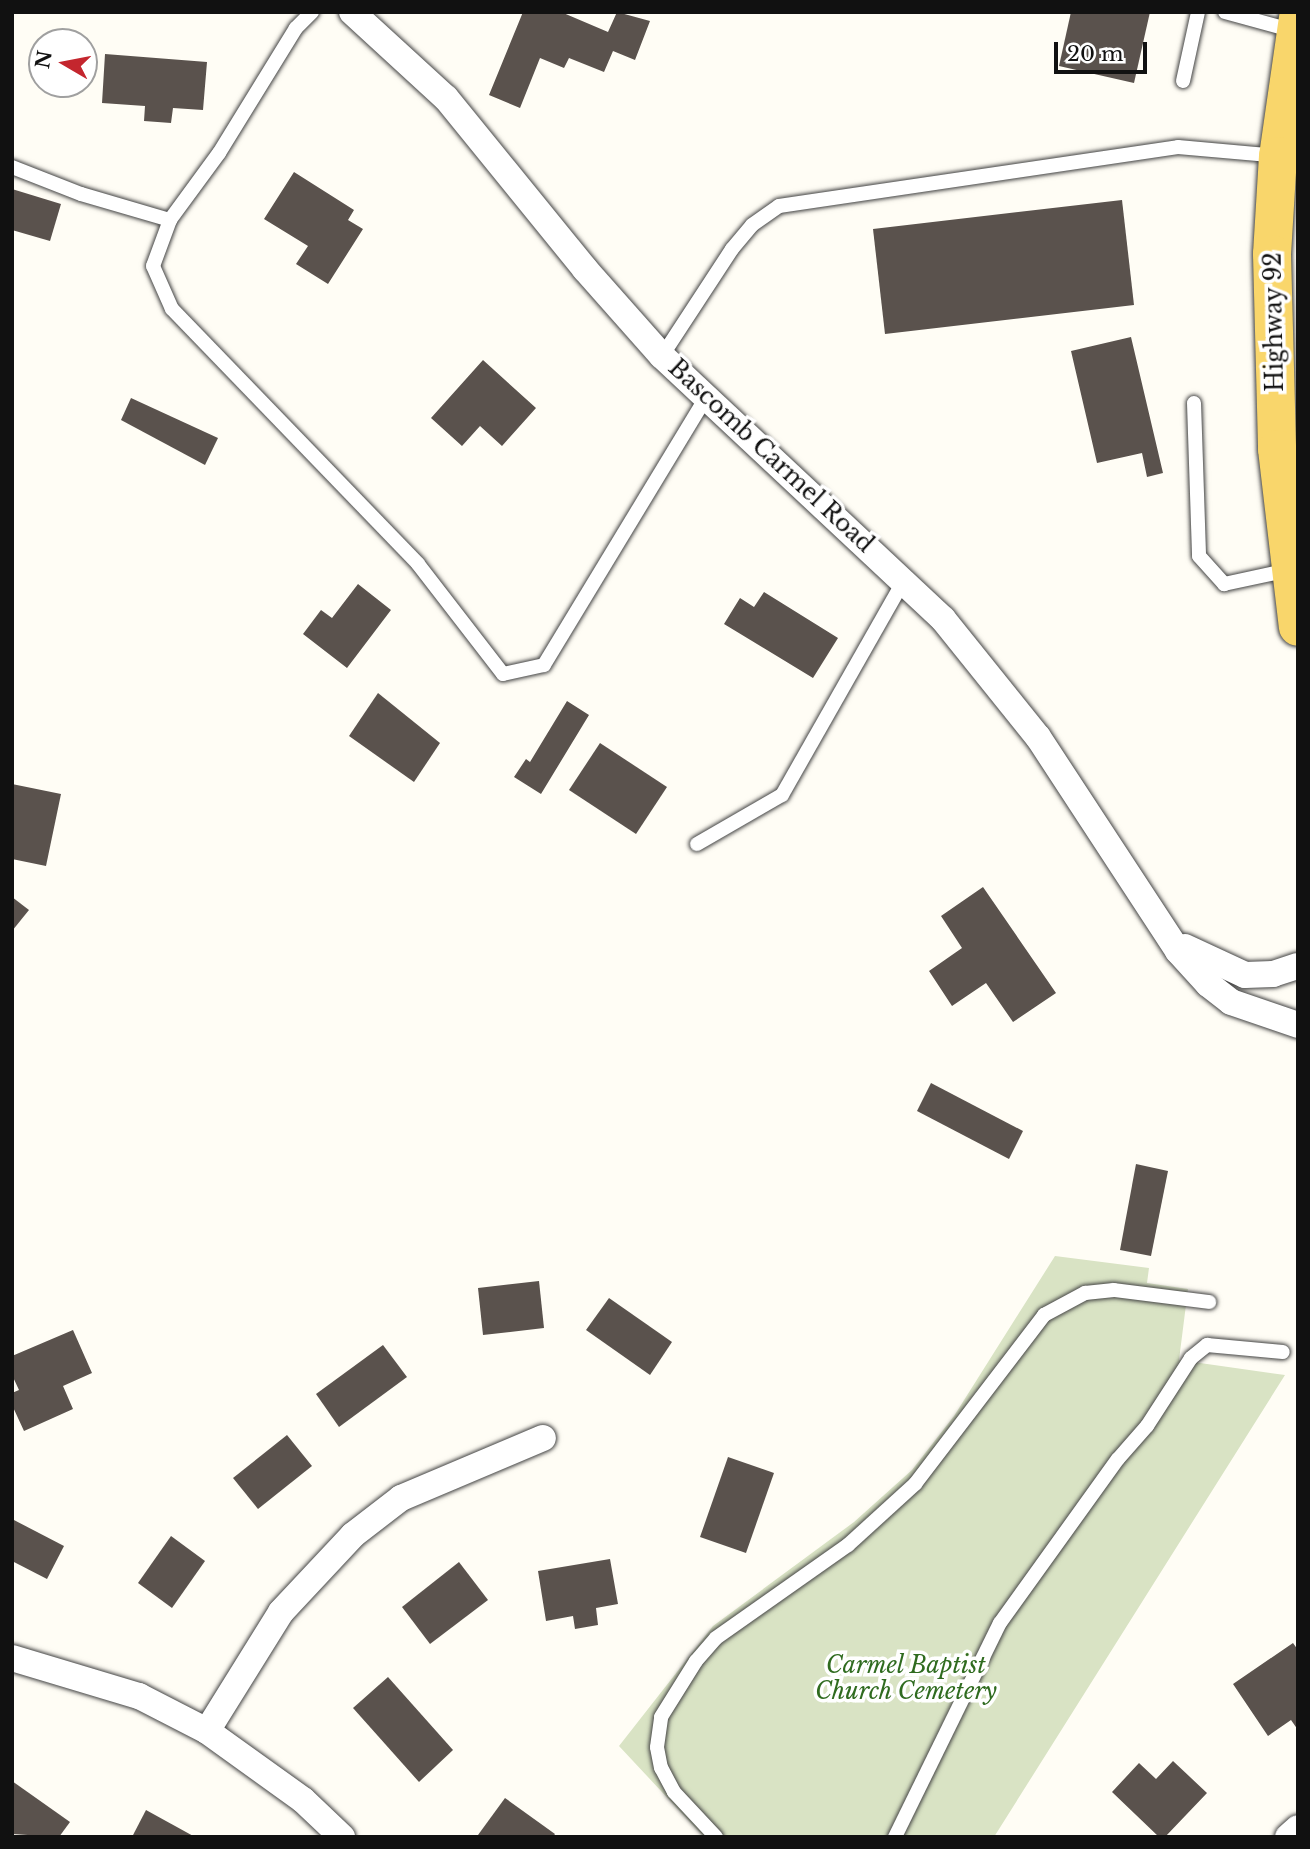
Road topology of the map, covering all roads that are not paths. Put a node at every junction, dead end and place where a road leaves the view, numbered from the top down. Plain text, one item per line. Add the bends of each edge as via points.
1 (312, 12) edge
2 (352, 12) edge
3 (1198, 12) edge
4 (1224, 12) edge
5 (1296, 25) edge
6 (1183, 81) dead end
7 (1278, 156) junction
8 (12, 167) edge
9 (170, 220) junction
10 (662, 356) junction
11 (706, 398) junction
12 (1194, 402) dead end
13 (1289, 570) junction
14 (904, 580) junction
15 (1298, 627) edge
16 (697, 844) dead end
17 (1161, 923) junction
18 (1298, 966) edge
19 (1298, 1025) edge
20 (1209, 1302) dead end
21 (1283, 1352) dead end
22 (543, 1438) dead end
23 (12, 1658) edge
24 (207, 1731) junction
25 (1298, 1828) edge
26 (342, 1837) edge
27 (716, 1837) edge
28 (895, 1837) edge
29 (1288, 1837) edge

1 - 9 lane via 296,28 219,153
2 - 10 street, Bascomb Carmel Road via 446,98
3 - 6 lane
4 - 5 lane
5 - 7 main road, Highway 92
7 - 10 lane via 1178,148 779,206 752,225 732,249
7 - 13 main road, Highway 92 via 1272,355
8 - 9 lane via 81,194
9 - 11 lane via 153,266 172,309 418,564 503,674 544,665
10 - 11 street, Bascomb Carmel Road
11 - 14 street, Bascomb Carmel Road
12 - 13 lane via 1199,556 1224,584
13 - 15 main road, Highway 92
14 - 16 lane via 782,795
14 - 17 street, Bascomb Carmel Road via 976,658 1038,737
17 - 18 street, Bascomb Carmel Road via 1185,947 1245,975 1273,974
17 - 19 street, Bascomb Carmel Road via 1178,951 1231,1002
20 - 27 lane via 1114,1290 1085,1293 1044,1315 915,1484 848,1545 716,1639 696,1661 661,1717 657,1747 661,1768 674,1792
21 - 28 lane via 1207,1345 1191,1358 1147,1426 1118,1459 1000,1623
22 - 24 street via 401,1498 353,1535 281,1612
23 - 24 street via 139,1696
24 - 26 street via 303,1800
25 - 29 street

